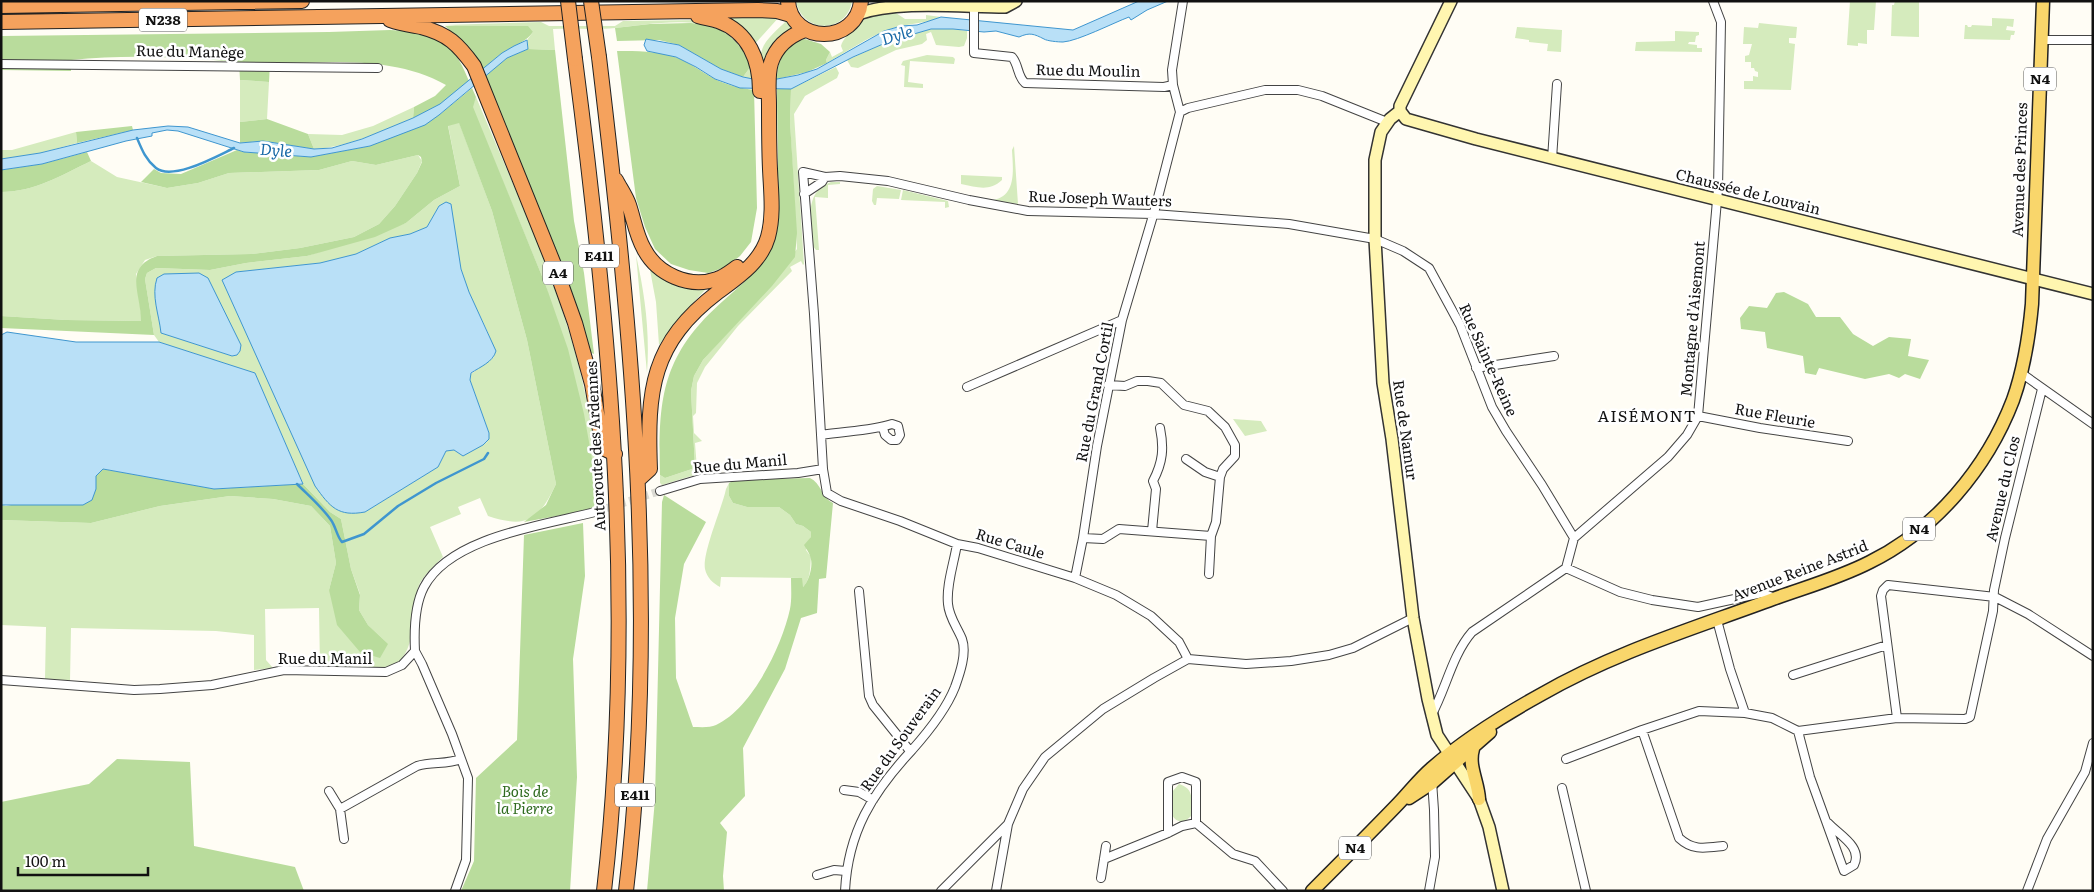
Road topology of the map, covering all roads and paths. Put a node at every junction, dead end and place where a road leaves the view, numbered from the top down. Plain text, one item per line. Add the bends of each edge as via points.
1 (297, 1) edge
2 (302, 1) edge
3 (568, 1) edge
4 (591, 1) edge
5 (788, 1) edge
6 (1016, 1) edge
7 (1451, 1) edge
8 (1713, 1) edge
9 (2043, 1) edge
10 (177, 2) edge
11 (216, 2) edge
12 (1183, 2) edge
13 (1, 6) edge
14 (859, 8) edge
15 (974, 8) edge
16 (688, 11) junction
17 (791, 15) junction
18 (325, 17) junction
19 (383, 17) junction
20 (1, 22) edge
21 (805, 30) junction
22 (2042, 40) junction
23 (2093, 40) edge
24 (1, 64) edge
25 (378, 68) dead end
26 (764, 70) junction
27 (1558, 84) dead end
28 (1174, 85) junction
29 (764, 100) junction
30 (1400, 111) junction
31 (1180, 112) junction
32 (1387, 122) junction
33 (1552, 158) junction
34 (613, 173) junction
35 (826, 177) junction
36 (804, 194) junction
37 (1717, 200) junction
38 (1153, 214) junction
39 (1375, 239) junction
40 (2033, 279) junction
41 (2093, 294) edge
42 (1122, 320) junction
43 (1554, 356) dead end
44 (1476, 368) junction
45 (2021, 373) junction
46 (1108, 385) junction
47 (967, 387) dead end
48 (2042, 389) junction
49 (1698, 416) junction
50 (2093, 424) edge
51 (883, 428) dead end
52 (1160, 428) dead end
53 (821, 435) junction
54 (1848, 441) dead end
55 (615, 454) junction
56 (1186, 459) dead end
57 (823, 469) junction
58 (1220, 477) junction
59 (639, 479) junction
60 (660, 490) tunnel mouth
61 (595, 512) tunnel mouth
62 (1152, 532) junction
63 (1211, 536) junction
64 (1083, 538) junction
65 (1574, 538) junction
66 (957, 544) junction
67 (1566, 568) junction
68 (1209, 574) dead end
69 (1075, 578) junction
70 (859, 591) dead end
71 (1995, 597) junction
72 (1776, 598) junction
73 (1413, 618) junction
74 (1717, 620) junction
75 (1887, 646) junction
76 (415, 651) junction
77 (2093, 656) edge
78 (1188, 659) junction
79 (1793, 675) dead end
80 (1, 680) edge
81 (1510, 713) junction
82 (1745, 713) junction
83 (1431, 716) junction
84 (1897, 718) junction
85 (1642, 730) junction
86 (1798, 732) junction
87 (2093, 743) edge
88 (1473, 749) junction
89 (910, 751) junction
90 (461, 759) junction
91 (1451, 759) junction
92 (1566, 759) dead end
93 (1430, 769) junction
94 (1432, 783) junction
95 (1562, 788) dead end
96 (844, 790) dead end
97 (329, 791) dead end
98 (1479, 799) junction
99 (873, 800) junction
100 (1398, 804) junction
101 (340, 809) junction
102 (1196, 822) junction
103 (1828, 823) junction
104 (1008, 824) junction
105 (1168, 833) junction
106 (344, 840) dead end
107 (1106, 846) dead end
108 (1723, 846) dead end
109 (1104, 859) junction
110 (846, 871) junction
111 (817, 874) dead end
112 (1101, 878) dead end
113 (455, 891) edge
114 (604, 891) edge
115 (626, 891) edge
116 (845, 891) edge
117 (941, 891) edge
118 (996, 891) edge
119 (1283, 891) edge
120 (1312, 891) edge
121 (1429, 891) edge
122 (1503, 891) edge
123 (1586, 891) edge
124 (2027, 891) edge

1 - 2 highway, N238
1 - 11 highway, N238
3 - 55 highway, Autoroute des Ardennes / E411, bridge via 595,216
4 - 34 highway, E411, bridge
5 - 17 highway
6 - 15 main road via 1005,7
7 - 30 main road
8 - 37 street, Montagne d'Aisemont via 1720,22
9 - 22 main road, Avenue des Princes / N4
10 - 11 highway, N238
10 - 13 highway, N238
11 - 18 highway via 225,9
12 - 28 street via 1172,70
14 - 15 main road
14 - 21 highway via 849,26 834,34 817,35
15 - 28 street, Rue du Moulin via 974,52 1012,57 1022,81 1030,84
16 - 17 highway, N238 via 758,10
16 - 19 highway, N238
16 - 26 highway via 718,21 739,34
17 - 21 highway
18 - 19 highway, N238
18 - 20 highway, N238
19 - 55 highway, A4 via 446,36 456,43 474,66 575,322 592,384 603,448
21 - 26 highway via 783,44
22 - 23 street
22 - 40 main road, Avenue des Princes / N4
24 - 25 street, Rue du Manège
26 - 29 highway
27 - 33 street
28 - 31 street
29 - 34 highway via 760,231 745,260 718,279 701,283 682,280 658,266 643,248
29 - 59 highway via 772,214 767,238 758,258 679,329 660,360 648,418 650,469
30 - 32 main road, Rue de Namur
30 - 33 main road, Chaussée de Louvain via 1406,119
31 - 32 street via 1265,90 1298,90
31 - 38 street, Rue du Grand Cortil
32 - 39 main road, Rue de Namur via 1381,132 1375,160
33 - 37 main road, Chaussée de Louvain
34 - 59 highway, E411 via 628,312
35 - 36 street
35 - 36 street, Rue Joseph Wauters via 803,172
35 - 38 street, Rue Joseph Wauters via 888,182 1028,212
36 - 53 street, Rue Joseph Wauters
37 - 40 main road, Chaussée de Louvain
37 - 49 street, Montagne d'Aisemont
38 - 39 street, Rue Joseph Wauters via 1289,224
38 - 42 street, Rue du Grand Cortil
39 - 44 street, Rue Sainte-Reine via 1403,251 1429,268 1460,325
39 - 73 main road, Rue de Namur via 1383,383
40 - 41 main road, Chaussée de Louvain
40 - 45 main road, Avenue Reine Astrid / N4 via 2028,339
42 - 46 street, Rue du Grand Cortil
42 - 47 street
43 - 44 street
44 - 65 street, Rue Sainte-Reine via 1492,407
45 - 48 street
45 - 72 main road, Avenue Reine Astrid / N4 via 1992,443 1971,476 1941,512 1901,544 1871,562
46 - 58 street via 1125,386 1138,381 1162,383 1184,405 1208,411 1225,427 1236,445 1235,456
46 - 64 street, Rue du Grand Cortil
48 - 50 street
48 - 71 street, Avenue du Clos via 1994,590
49 - 54 street, Rue Fleurie
49 - 65 street, Montagne d'Aisemont via 1668,457
51 - 53 street
52 - 62 street via 1163,441 1161,466 1153,480 1156,489
53 - 57 street, Rue Joseph Wauters
55 - 114 highway, Autoroute des Ardennes / E411 via 620,591 618,708
56 - 58 street via 1205,472
57 - 60 street, Rue du Manil via 700,479
57 - 66 street, Rue Caule via 825,488 830,496
58 - 63 street via 1216,522
59 - 115 highway, E411 via 643,591 640,699
61 - 76 street via 494,538 446,561 430,577 418,602
62 - 63 street
62 - 64 street via 1119,529 1103,539
63 - 68 street
64 - 69 street, Rue du Grand Cortil
65 - 67 street
66 - 69 street, Rue Caule
66 - 89 street, Rue du Souverain via 947,601 963,644 960,672 945,707
67 - 72 street via 1620,592 1698,607 1762,592
67 - 83 street via 1472,632 1464,641
69 - 78 street, Rue Caule via 1116,595 1151,616 1179,642
70 - 89 street via 868,696
71 - 75 street via 1888,585 1881,596
71 - 77 street
71 - 84 street, Avenue du Clos via 1972,714 1965,719
72 - 74 main road, Avenue Reine Astrid / N4
73 - 78 street via 1352,648 1291,661 1246,664
73 - 83 main road, Rue de Namur
74 - 81 main road, Avenue Reine Astrid / N4 via 1600,663
74 - 82 street
75 - 79 street
75 - 84 street
76 - 80 street, Rue du Manil via 402,666 386,672 284,670 184,688 134,690
76 - 90 street
78 - 104 street via 1103,709 1044,757 1023,789
81 - 88 main road, Avenue Reine Astrid / N4
81 - 91 main road, Avenue Reine Astrid / N4
82 - 85 street via 1700,711
82 - 86 street via 1772,718
83 - 91 main road, Rue de Namur via 1436,736
84 - 86 street
85 - 92 street
85 - 108 street via 1680,838 1687,846
86 - 103 street
87 - 124 street via 2085,772 2048,839
88 - 91 main road, Avenue Reine Astrid / N4
88 - 98 main road via 1470,759
89 - 99 street, Rue du Souverain
90 - 101 street via 448,764 417,766
90 - 113 street via 468,778 467,853 464,871
91 - 93 main road, N4
91 - 94 main road, N4
91 - 98 main road, Rue de Namur
93 - 94 street
93 - 100 main road, N4
94 - 100 main road, N4
94 - 121 street via 1435,858
95 - 123 street
96 - 99 street via 859,792
97 - 101 street
98 - 122 main road, Rue de Namur via 1489,827
99 - 110 street, Rue du Souverain via 856,832
100 - 120 main road, N4
101 - 106 street
102 - 105 street
102 - 105 street via 1196,782 1182,777 1168,782
102 - 119 street via 1233,854 1255,861
103 - 103 street via 1834,845 1844,871 1854,865 1857,853
104 - 117 street
104 - 118 street
105 - 109 street
107 - 109 street
109 - 112 street
110 - 111 street
110 - 116 street, Rue du Souverain

